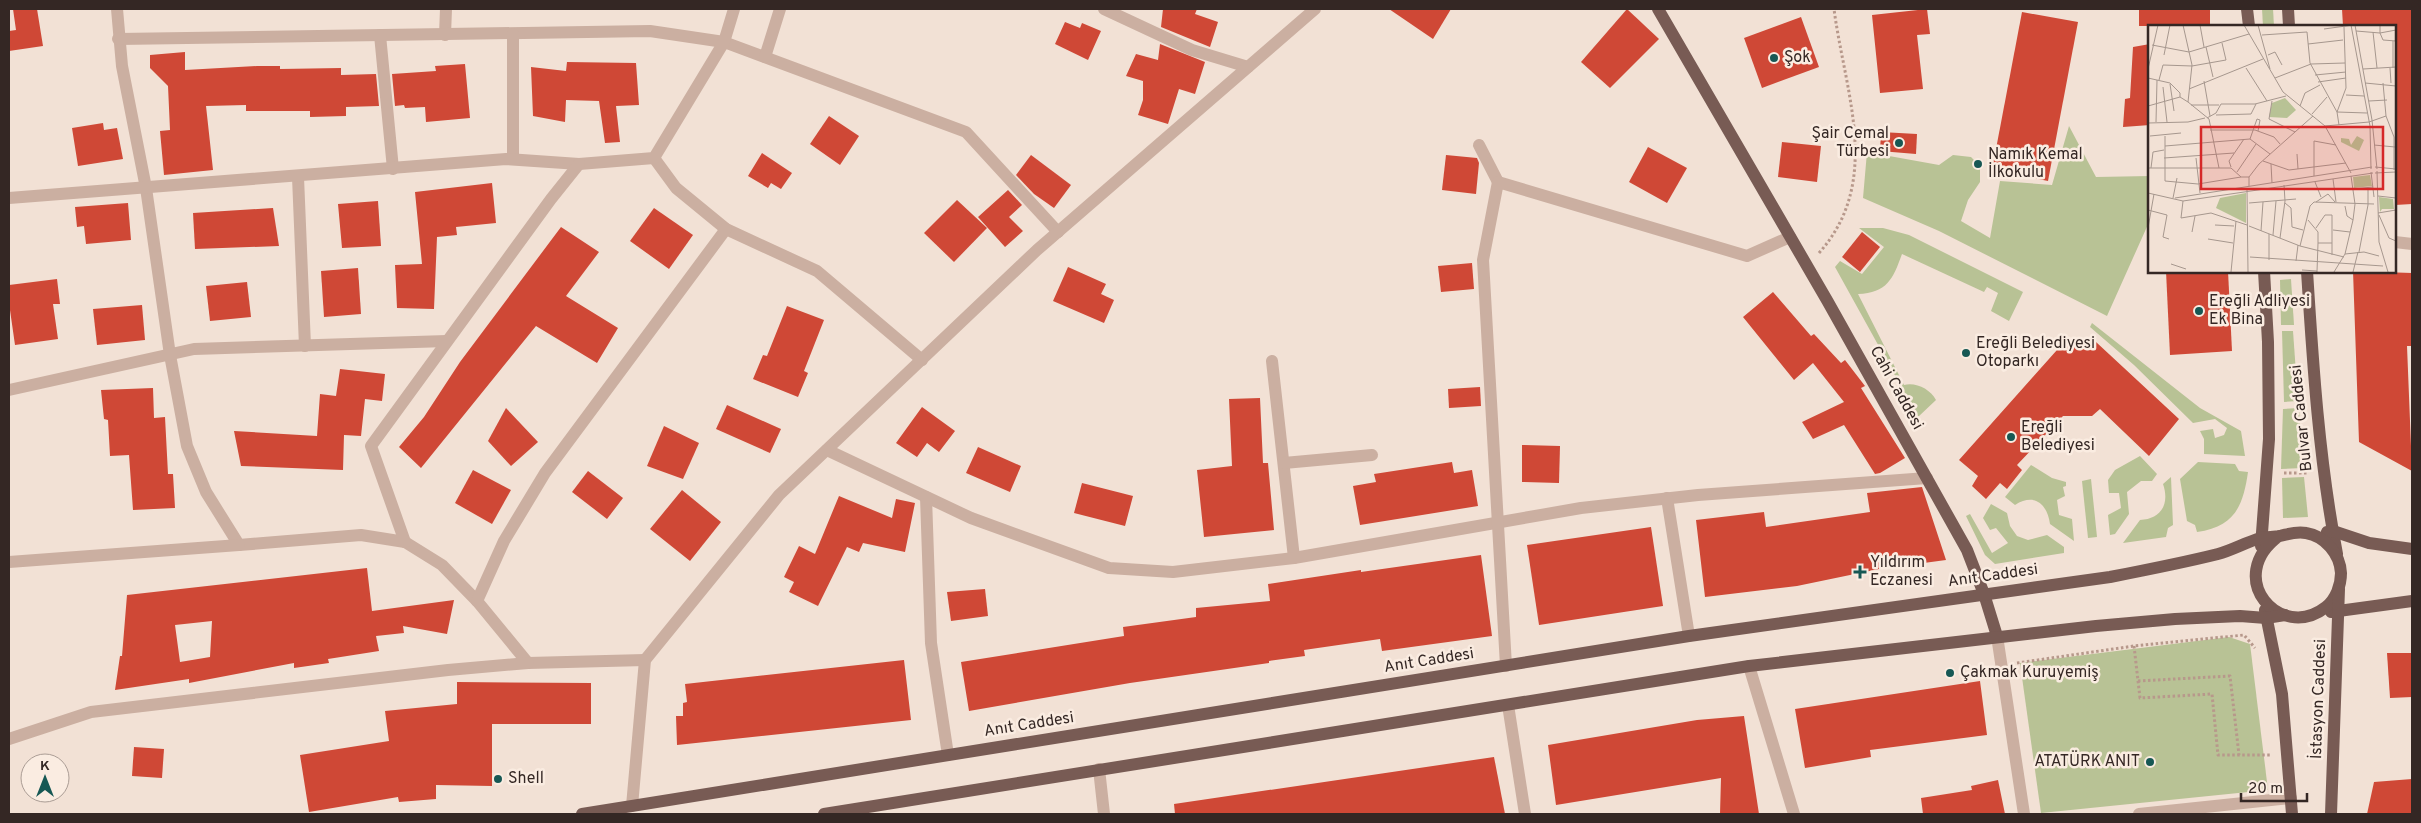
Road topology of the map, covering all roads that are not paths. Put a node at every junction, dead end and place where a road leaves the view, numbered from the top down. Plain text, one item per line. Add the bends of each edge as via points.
1 (117, 9) edge
2 (446, 9) edge
3 (734, 9) edge
4 (780, 9) edge
5 (1104, 9) edge
6 (1315, 9) edge
7 (1658, 9) edge
8 (2247, 9) edge
9 (2288, 9) edge
10 (2249, 25) edge
11 (2289, 25) edge
12 (513, 34) junction
13 (380, 35) junction
14 (445, 35) junction
15 (118, 39) junction
16 (724, 42) junction
17 (765, 57) junction
18 (1248, 67) junction
19 (1479, 145) dead end
20 (654, 158) junction
21 (512, 160) junction
22 (579, 164) junction
23 (393, 169) junction
24 (298, 177) junction
25 (1498, 182) junction
26 (146, 188) junction
27 (9, 198) edge
28 (726, 229) junction
29 (1058, 232) junction
30 (1790, 237) junction
31 (2396, 242) edge
32 (2412, 244) edge
33 (2264, 272) edge
34 (2307, 272) edge
35 (447, 341) junction
36 (305, 346) junction
37 (170, 355) junction
38 (922, 360) junction
39 (1272, 360) dead end
40 (9, 390) edge
41 (827, 450) junction
42 (1372, 455) dead end
43 (1284, 463) junction
44 (1927, 478) junction
45 (926, 497) junction
46 (1667, 498) junction
47 (1497, 524) junction
48 (2333, 531) junction
49 (2307, 533) junction
50 (2279, 536) junction
51 (2261, 538) junction
52 (405, 542) junction
53 (239, 545) junction
54 (2412, 549) edge
55 (2260, 556) junction
56 (1294, 558) junction
57 (2339, 561) junction
58 (9, 562) edge
59 (2340, 584) junction
60 (1984, 594) junction
61 (477, 601) junction
62 (2264, 601) junction
63 (2412, 602) edge
64 (2319, 612) junction
65 (2339, 612) junction
66 (2285, 615) junction
67 (2266, 618) junction
68 (1689, 636) junction
69 (1997, 636) junction
70 (645, 660) junction
71 (528, 663) junction
72 (1506, 666) junction
73 (1749, 666) junction
74 (1508, 704) junction
75 (9, 739) edge
76 (948, 754) junction
77 (1099, 769) junction
78 (2291, 798) junction
79 (2216, 810) edge
80 (631, 812) edge
81 (582, 814) edge
82 (824, 814) edge
83 (1104, 814) edge
84 (1525, 814) edge
85 (1794, 814) edge
86 (2024, 814) edge
87 (2139, 814) edge
88 (2292, 814) edge
89 (2331, 814) edge

1 - 15 street
2 - 14 street
3 - 16 street
4 - 17 street
5 - 18 street via 1192,50
6 - 18 street
7 - 30 main road, Cahi Caddesi
8 - 10 main road
9 - 11 main road
12 - 14 street
12 - 16 street via 650,31
12 - 21 street
13 - 14 street
13 - 15 street
13 - 23 street
15 - 26 street
16 - 17 street
16 - 20 street
17 - 29 street via 966,132
18 - 29 street
19 - 25 street
20 - 22 street
20 - 28 street via 676,188
21 - 22 street
21 - 23 street
22 - 35 street
23 - 24 street
24 - 26 street
24 - 36 street
25 - 30 street via 1747,256
25 - 47 street via 1483,260
26 - 27 street
26 - 37 street
28 - 38 street via 817,271
28 - 61 street via 545,473 504,541
29 - 38 street
30 - 44 main road, Cahi Caddesi
31 - 32 street
33 - 51 main road via 2268,342 2267,474
34 - 48 main road, Bulvar Caddesi via 2316,409
35 - 36 street
35 - 52 street via 371,446
36 - 37 street via 194,349
37 - 40 street
37 - 53 street via 187,446 206,492
38 - 41 street
39 - 43 street
41 - 45 street
41 - 70 street via 779,496
42 - 43 street
43 - 56 street
44 - 46 street
44 - 60 main road, Cahi Caddesi via 1967,550
45 - 56 street via 971,518 1109,568 1173,572
45 - 76 street via 931,643
46 - 47 street via 1580,508
46 - 68 street
47 - 56 street
47 - 72 street
48 - 49 main road
48 - 54 main road via 2369,543
48 - 57 main road, Bulvar Caddesi
49 - 50 main road
49 - 57 main road via 2321,538
50 - 51 main road, Anıt Caddesi
50 - 55 main road
51 - 55 main road
51 - 60 main road, Anıt Caddesi via 2221,553 2173,565
52 - 53 street via 361,535
52 - 61 street via 442,565
53 - 58 street
55 - 62 main road via 2255,574
57 - 59 main road
59 - 64 main road via 2336,596
59 - 65 main road, İstasyon Caddesi
60 - 68 main road, Anıt Caddesi
60 - 69 main road, Cahi Caddesi
61 - 71 street
62 - 66 main road
62 - 67 main road
63 - 65 main road
64 - 65 main road
64 - 66 main road via 2296,617
65 - 89 main road, İstasyon Caddesi
66 - 67 main road
67 - 69 main road via 2175,619
67 - 78 main road via 2282,694
68 - 72 main road, Anıt Caddesi
69 - 73 main road
69 - 86 street, Cahi Caddesi
70 - 71 street
70 - 80 street
71 - 75 street via 91,712
72 - 76 main road, Anıt Caddesi
73 - 74 main road
73 - 85 street
74 - 77 main road
74 - 84 street
76 - 80 main road, Anıt Caddesi
77 - 82 main road
77 - 83 street
78 - 79 street
78 - 88 main road
79 - 87 street
80 - 81 main road, Anıt Caddesi

